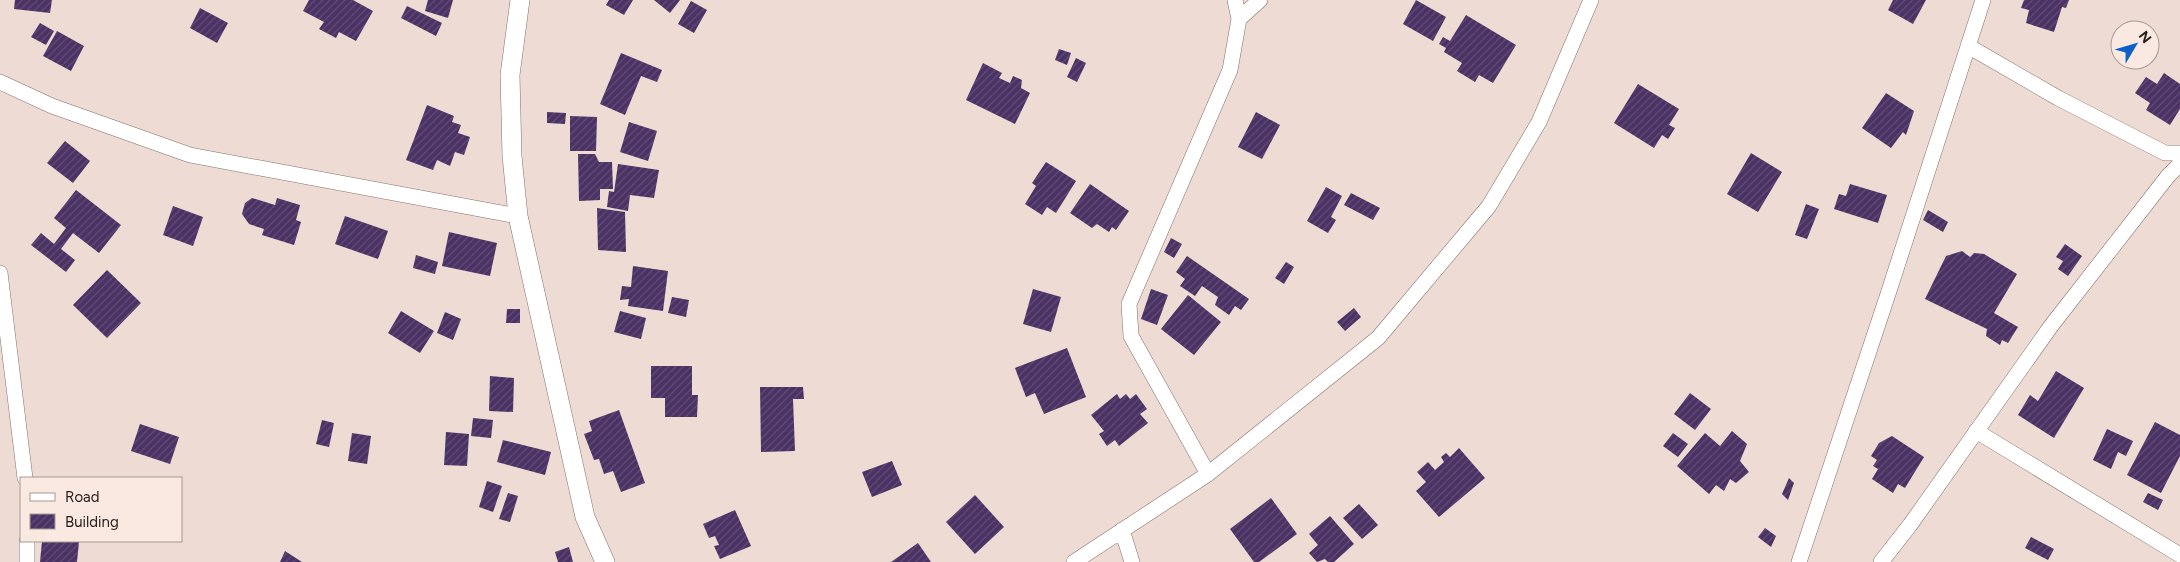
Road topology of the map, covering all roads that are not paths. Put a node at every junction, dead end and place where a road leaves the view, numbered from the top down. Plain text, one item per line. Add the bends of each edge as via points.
1 (520, 0) edge
2 (1235, 0) edge
3 (1260, 0) edge
4 (1591, 0) edge
5 (1983, 0) edge
6 (1239, 19) junction
7 (1968, 46) junction
8 (0, 82) edge
9 (2180, 153) edge
10 (2180, 164) edge
11 (518, 216) junction
12 (0, 274) edge
13 (1976, 431) junction
14 (1208, 474) junction
15 (25, 477) edge
16 (1122, 530) junction
17 (27, 542) edge
18 (2180, 555) edge
19 (28, 562) edge
20 (605, 562) edge
21 (1074, 562) edge
22 (1132, 562) edge
23 (1799, 562) edge
24 (1881, 562) edge

1 - 11 street via 510,75 512,156
2 - 6 street
3 - 6 street
4 - 14 street via 1539,122 1489,206 1378,338
5 - 7 street
6 - 14 street via 1230,70 1129,304 1131,336
7 - 9 street via 2058,98 2166,153
7 - 23 street
8 - 11 street via 52,106 190,155
10 - 13 street via 2051,326
11 - 20 street via 584,517
12 - 15 street
13 - 18 street
13 - 24 street
14 - 16 street
16 - 21 street
16 - 22 street
17 - 19 street

